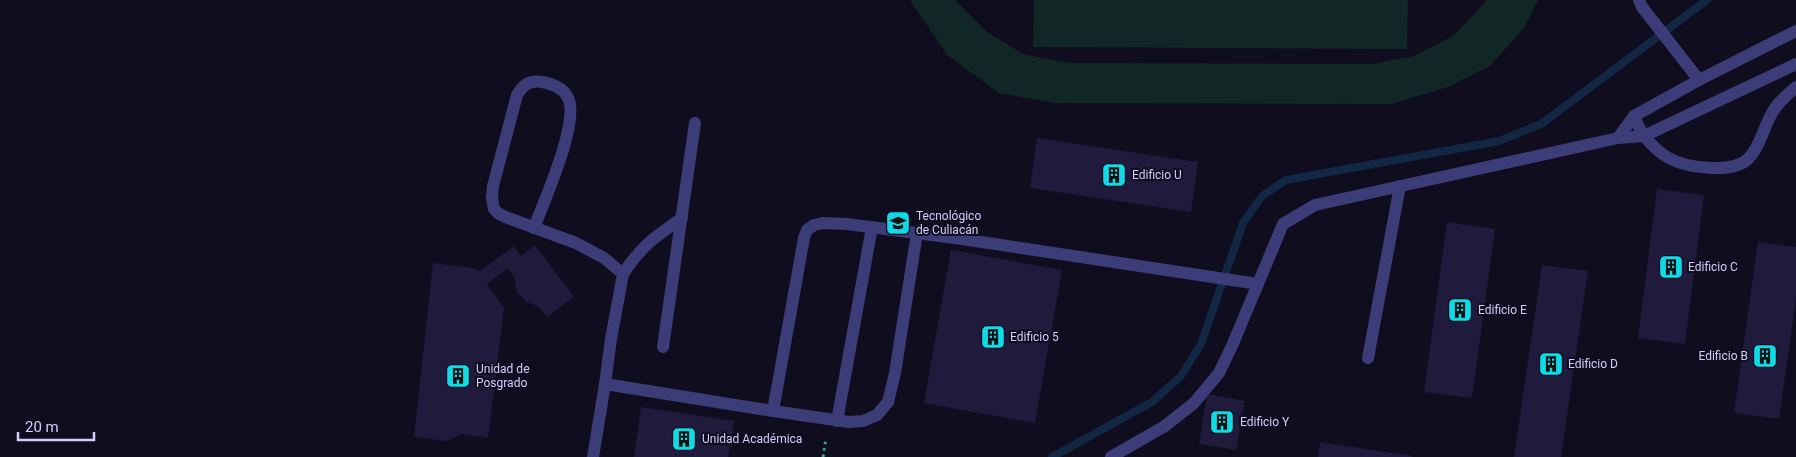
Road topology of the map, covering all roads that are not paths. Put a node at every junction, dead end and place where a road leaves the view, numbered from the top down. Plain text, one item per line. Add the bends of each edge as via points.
1 (1641, 4) edge
2 (1796, 32) edge
3 (1796, 64) edge
4 (1699, 80) junction
5 (1796, 86) edge
6 (1634, 116) junction
7 (695, 123) dead end
8 (1644, 136) junction
9 (1618, 138) junction
10 (1400, 186) junction
11 (682, 218) junction
12 (872, 227) junction
13 (534, 228) junction
14 (917, 233) junction
15 (623, 274) junction
16 (1258, 284) junction
17 (663, 347) dead end
18 (1368, 358) dead end
19 (605, 384) junction
20 (773, 411) junction
21 (837, 421) junction
22 (593, 457) edge
23 (1111, 457) edge

1 - 4 lane
2 - 4 lane
3 - 8 lane
4 - 6 lane
5 - 8 lane via 1771,113 1755,150 1733,167 1690,165 1668,157
6 - 8 lane
6 - 9 lane
7 - 11 lane
8 - 9 lane
9 - 10 lane
10 - 16 lane via 1316,204 1283,224
10 - 18 lane
11 - 15 lane via 649,241
11 - 17 lane
12 - 14 lane
12 - 20 lane via 823,223 807,230
12 - 21 lane
13 - 13 lane via 561,155 571,114 564,93 541,82 525,84 517,95 491,194 492,204 499,214
13 - 15 lane via 576,243 604,258
14 - 16 lane
14 - 21 lane via 896,373 888,402 877,415 863,421
15 - 19 lane
16 - 23 lane via 1219,373 1194,403 1165,426
19 - 20 lane
19 - 22 lane
20 - 21 lane

